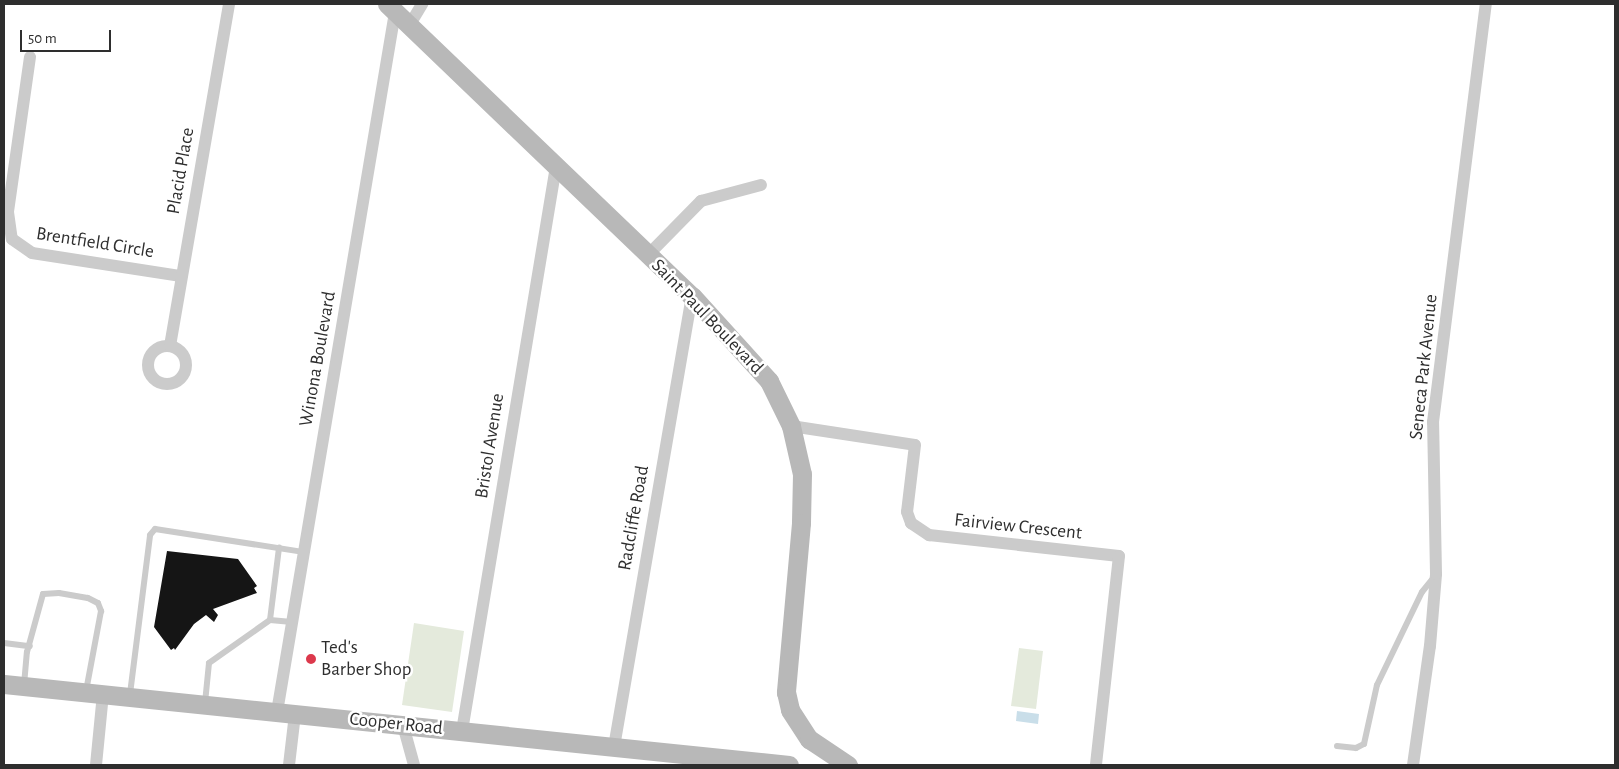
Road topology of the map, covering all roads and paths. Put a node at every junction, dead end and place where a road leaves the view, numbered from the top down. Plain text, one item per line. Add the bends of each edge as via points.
1 (229, 4) edge
2 (422, 4) edge
3 (1486, 4) edge
4 (391, 8) edge
5 (409, 26) junction
6 (30, 57) dead end
7 (556, 166) junction
8 (761, 184) dead end
9 (648, 255) junction
10 (181, 276) junction
11 (692, 296) junction
12 (170, 346) dead end
13 (791, 426) junction
14 (279, 548) junction
15 (304, 552) junction
16 (1436, 574) junction
17 (270, 620) junction
18 (292, 622) junction
19 (4, 643) edge
20 (30, 646) junction
21 (4, 684) edge
22 (24, 686) junction
23 (94, 693) junction
24 (130, 697) junction
25 (205, 705) junction
26 (286, 713) junction
27 (403, 725) junction
28 (462, 731) junction
29 (1337, 746) dead end
30 (614, 747) junction
31 (769, 764) edge
32 (96, 765) edge
33 (290, 765) edge
34 (414, 765) edge
35 (789, 765) edge
36 (848, 765) edge
37 (1096, 765) edge
38 (1413, 765) edge

1 - 10 street, Placid Place
2 - 5 street
3 - 16 street, Seneca Park Avenue via 1434,422
4 - 5 main road, Saint Paul Boulevard
4 - 15 street, Winona Boulevard
5 - 7 main road, Saint Paul Boulevard
6 - 10 street, Brentfield Circle via 8,212 12,239 32,253
7 - 9 main road, Saint Paul Boulevard
7 - 28 street, Bristol Avenue
8 - 9 street via 701,200
9 - 11 main road, Saint Paul Boulevard
10 - 12 street, Placid Place
11 - 13 main road, Saint Paul Boulevard via 769,381
11 - 30 street, Radcliffe Road
13 - 36 main road, Saint Paul Boulevard via 802,474 803,498 786,692 790,710 809,739
13 - 37 street, Fairview Crescent via 915,445 907,512 912,523 929,535 1119,556
14 - 15 lane
14 - 17 lane
14 - 24 lane via 155,530 150,535
15 - 18 street, Winona Boulevard
16 - 29 lane via 1422,592 1377,685 1364,744 1356,748
16 - 38 street, Seneca Park Avenue via 1430,646
17 - 18 lane
17 - 25 lane via 209,663
18 - 26 street, Winona Boulevard
19 - 20 lane
20 - 22 lane
20 - 23 lane via 43,594 88,598 98,603 101,611
21 - 22 main road, Cooper Road
22 - 23 main road, Cooper Road
23 - 24 main road, Cooper Road
23 - 32 street
24 - 25 main road, Cooper Road
25 - 26 main road, Cooper Road
26 - 27 main road, Cooper Road
26 - 33 street, Winona Boulevard
27 - 28 main road, Cooper Road
27 - 34 street
28 - 30 main road, Cooper Road
30 - 31 main road, Cooper Road
31 - 35 main road, Cooper Road

